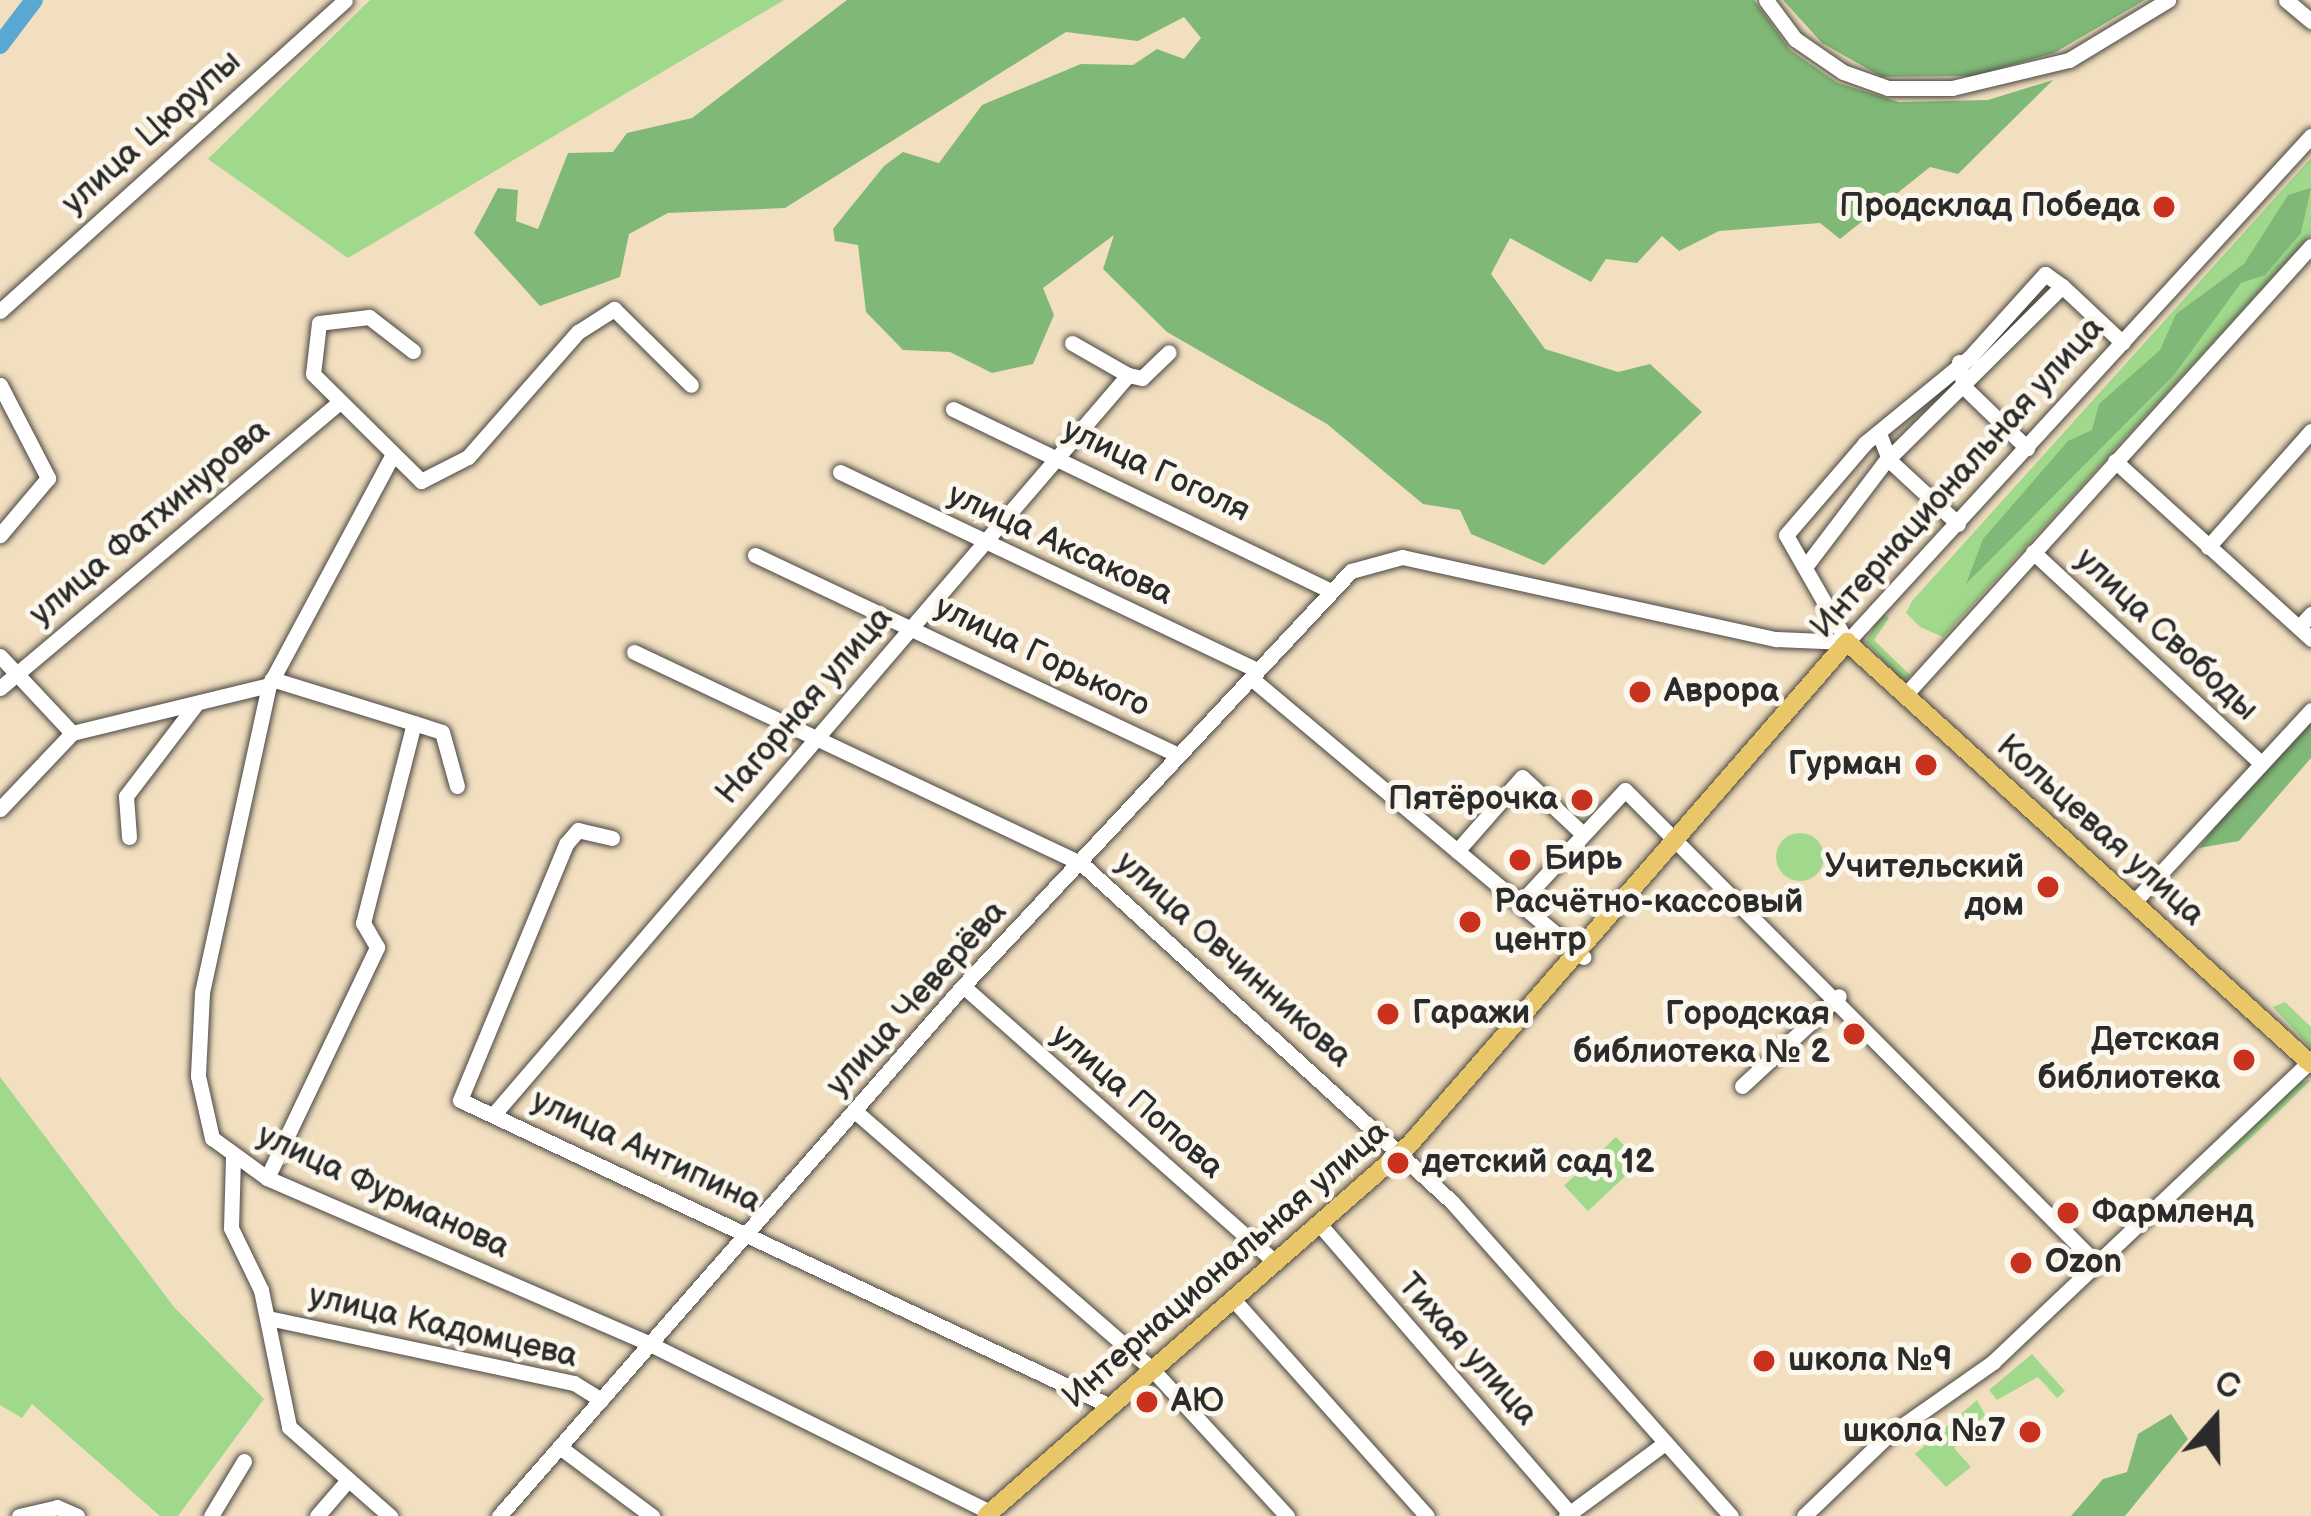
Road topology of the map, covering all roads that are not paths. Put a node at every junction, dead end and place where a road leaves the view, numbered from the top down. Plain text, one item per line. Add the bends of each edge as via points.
1 (345, 0) edge
2 (1766, 0) edge
3 (2168, 0) edge
4 (2286, 0) edge
5 (2311, 21) edge
6 (2311, 136) edge
7 (2311, 246) edge
8 (2062, 286) junction
9 (0, 311) edge
10 (1072, 344) dead end
11 (2122, 344) junction
12 (413, 351) dead end
13 (1169, 352) dead end
14 (1958, 362) junction
15 (1127, 375) junction
16 (0, 385) edge
17 (691, 385) dead end
18 (1964, 387) junction
19 (338, 403) junction
20 (953, 409) dead end
21 (2311, 431) edge
22 (1880, 436) junction
23 (2027, 448) junction
24 (392, 456) junction
25 (1060, 459) junction
26 (1888, 460) junction
27 (2115, 461) junction
28 (840, 472) dead end
29 (1958, 524) junction
30 (0, 535) edge
31 (986, 541) junction
32 (2208, 547) junction
33 (2032, 552) junction
34 (755, 555) dead end
35 (1805, 567) junction
36 (1332, 591) junction
37 (2311, 614) edge
38 (913, 628) junction
39 (2305, 633) edge
40 (1847, 642) junction
41 (634, 652) dead end
42 (0, 656) edge
43 (1254, 674) junction
44 (16, 675) junction
45 (270, 682) junction
46 (0, 688) edge
47 (1906, 694) junction
48 (196, 704) junction
49 (2311, 710) edge
50 (414, 723) junction
51 (72, 733) junction
52 (818, 736) junction
53 (1173, 754) junction
54 (2260, 762) junction
55 (457, 786) dead end
56 (0, 809) edge
57 (1583, 834) junction
58 (129, 837) dead end
59 (612, 838) dead end
60 (1675, 840) junction
61 (1456, 850) junction
62 (1082, 864) junction
63 (2135, 901) junction
64 (1520, 903) junction
65 (1583, 957) junction
66 (963, 986) junction
67 (1839, 997) junction
68 (2310, 1062) edge
69 (1742, 1086) dead end
70 (856, 1112) junction
71 (494, 1114) junction
72 (1401, 1153) junction
73 (233, 1156) junction
74 (267, 1178) junction
75 (1322, 1226) junction
76 (749, 1233) junction
77 (2093, 1260) junction
78 (1274, 1261) junction
79 (1232, 1298) junction
80 (268, 1318) junction
81 (650, 1344) junction
82 (1150, 1368) junction
83 (601, 1400) junction
84 (1108, 1405) junction
85 (1665, 1443) junction
86 (561, 1448) junction
87 (244, 1461) dead end
88 (348, 1480) junction
89 (988, 1514) edge
90 (1568, 1514) edge
91 (19, 1516) edge
92 (77, 1516) edge
93 (211, 1516) edge
94 (317, 1516) edge
95 (390, 1516) edge
96 (499, 1516) edge
97 (652, 1516) edge
98 (1287, 1516) edge
99 (1427, 1516) edge
100 (1731, 1516) edge
101 (1804, 1516) edge

1 - 9 street, улица Цюрупы
2 - 3 street via 1795,39 1843,72 1888,88 1952,88 2068,60
4 - 5 street
6 - 11 street, Интернациональная улица
7 - 27 street
8 - 11 street
8 - 14 street via 2045,274
8 - 18 street
10 - 15 street
11 - 23 street, Интернациональная улица
12 - 19 street via 369,317 319,323 314,374
13 - 15 street, Нагорная улица via 1142,378
14 - 18 street
14 - 22 street
15 - 25 street, Нагорная улица
16 - 30 street via 48,478
17 - 24 street via 614,309 578,332 448,470 421,482
18 - 23 street
18 - 26 street
19 - 24 street
19 - 44 street, улица Фатхинурова
20 - 25 street, улица Гоголя
21 - 32 street
22 - 26 street
22 - 35 street via 1786,535
23 - 29 street, Интернациональная улица
24 - 45 street, улица Фурманова
25 - 31 street, Нагорная улица
25 - 36 street, улица Гоголя
26 - 29 street
26 - 35 street
27 - 32 street
27 - 33 street
28 - 31 street, улица Аксакова
29 - 40 street, Интернациональная улица
31 - 38 street, Нагорная улица
31 - 43 street, улица Аксакова
32 - 39 street
33 - 47 street
33 - 54 street, улица Свободы
34 - 38 street, улица Горького
35 - 40 street
36 - 40 street, улица Чеверёва via 1376,557 1402,557 1777,639
36 - 43 street, улица Чеверёва
37 - 39 street
38 - 52 street, Нагорная улица
38 - 53 street, улица Горького
40 - 47 main road, Кольцевая улица
40 - 60 main road, Интернациональная улица
41 - 52 street, улица Овчинникова
42 - 44 street
43 - 53 street, улица Чеверёва
43 - 61 street, улица Аксакова
44 - 46 street, улица Фатхинурова
44 - 51 street
45 - 48 street
45 - 50 street
45 - 73 street, улица Фурманова via 197,1038 203,1114
47 - 63 main road, Кольцевая улица
48 - 51 street
48 - 58 street via 126,796
49 - 54 street
50 - 55 street via 442,732
50 - 74 street via 363,922 376,947
51 - 56 street
52 - 62 street, улица Овчинникова
52 - 71 street, Нагорная улица
53 - 62 street, улица Чеверёва
54 - 63 street
57 - 60 street via 1624,790
57 - 61 street via 1522,777
57 - 64 street
59 - 71 street, улица Антипина via 578,830 459,1081 460,1100
60 - 65 main road, Интернациональная улица
60 - 67 street
61 - 64 street, улица Аксакова
62 - 66 street, улица Чеверёва
62 - 72 street, улица Овчинникова
63 - 68 main road, Кольцевая улица
64 - 65 street, улица Аксакова
65 - 72 main road, Интернациональная улица
66 - 70 street, улица Чеверёва
66 - 78 street, улица Попова
67 - 69 street
67 - 77 street
68 - 77 street
70 - 76 street, улица Чеверёва
70 - 82 street
71 - 76 street, улица Антипина
72 - 75 main road, Интернациональная улица
72 - 85 street, улица Овчинникова
73 - 74 street, улица Фурманова
73 - 80 street via 231,1228
74 - 81 street, улица Фурманова
75 - 78 main road, Интернациональная улица
75 - 90 street, Тихая улица
76 - 81 street, улица Чеверёва
76 - 84 street, улица Антипина
77 - 101 street via 1993,1363 1886,1437
78 - 79 main road, Интернациональная улица
79 - 82 main road, Интернациональная улица
79 - 99 street
80 - 83 street, улица Кадомцева via 574,1383
80 - 88 street via 289,1427
81 - 83 street, улица Чеверёва
81 - 89 street, улица Фурманова
82 - 84 main road, Интернациональная улица
82 - 98 street
83 - 86 street, улица Чеверёва
84 - 89 main road, Интернациональная улица
85 - 90 street
85 - 100 street, улица Овчинникова
86 - 96 street, улица Чеверёва
86 - 97 street
87 - 93 street
88 - 94 street
88 - 95 street
91 - 92 street via 57,1508

